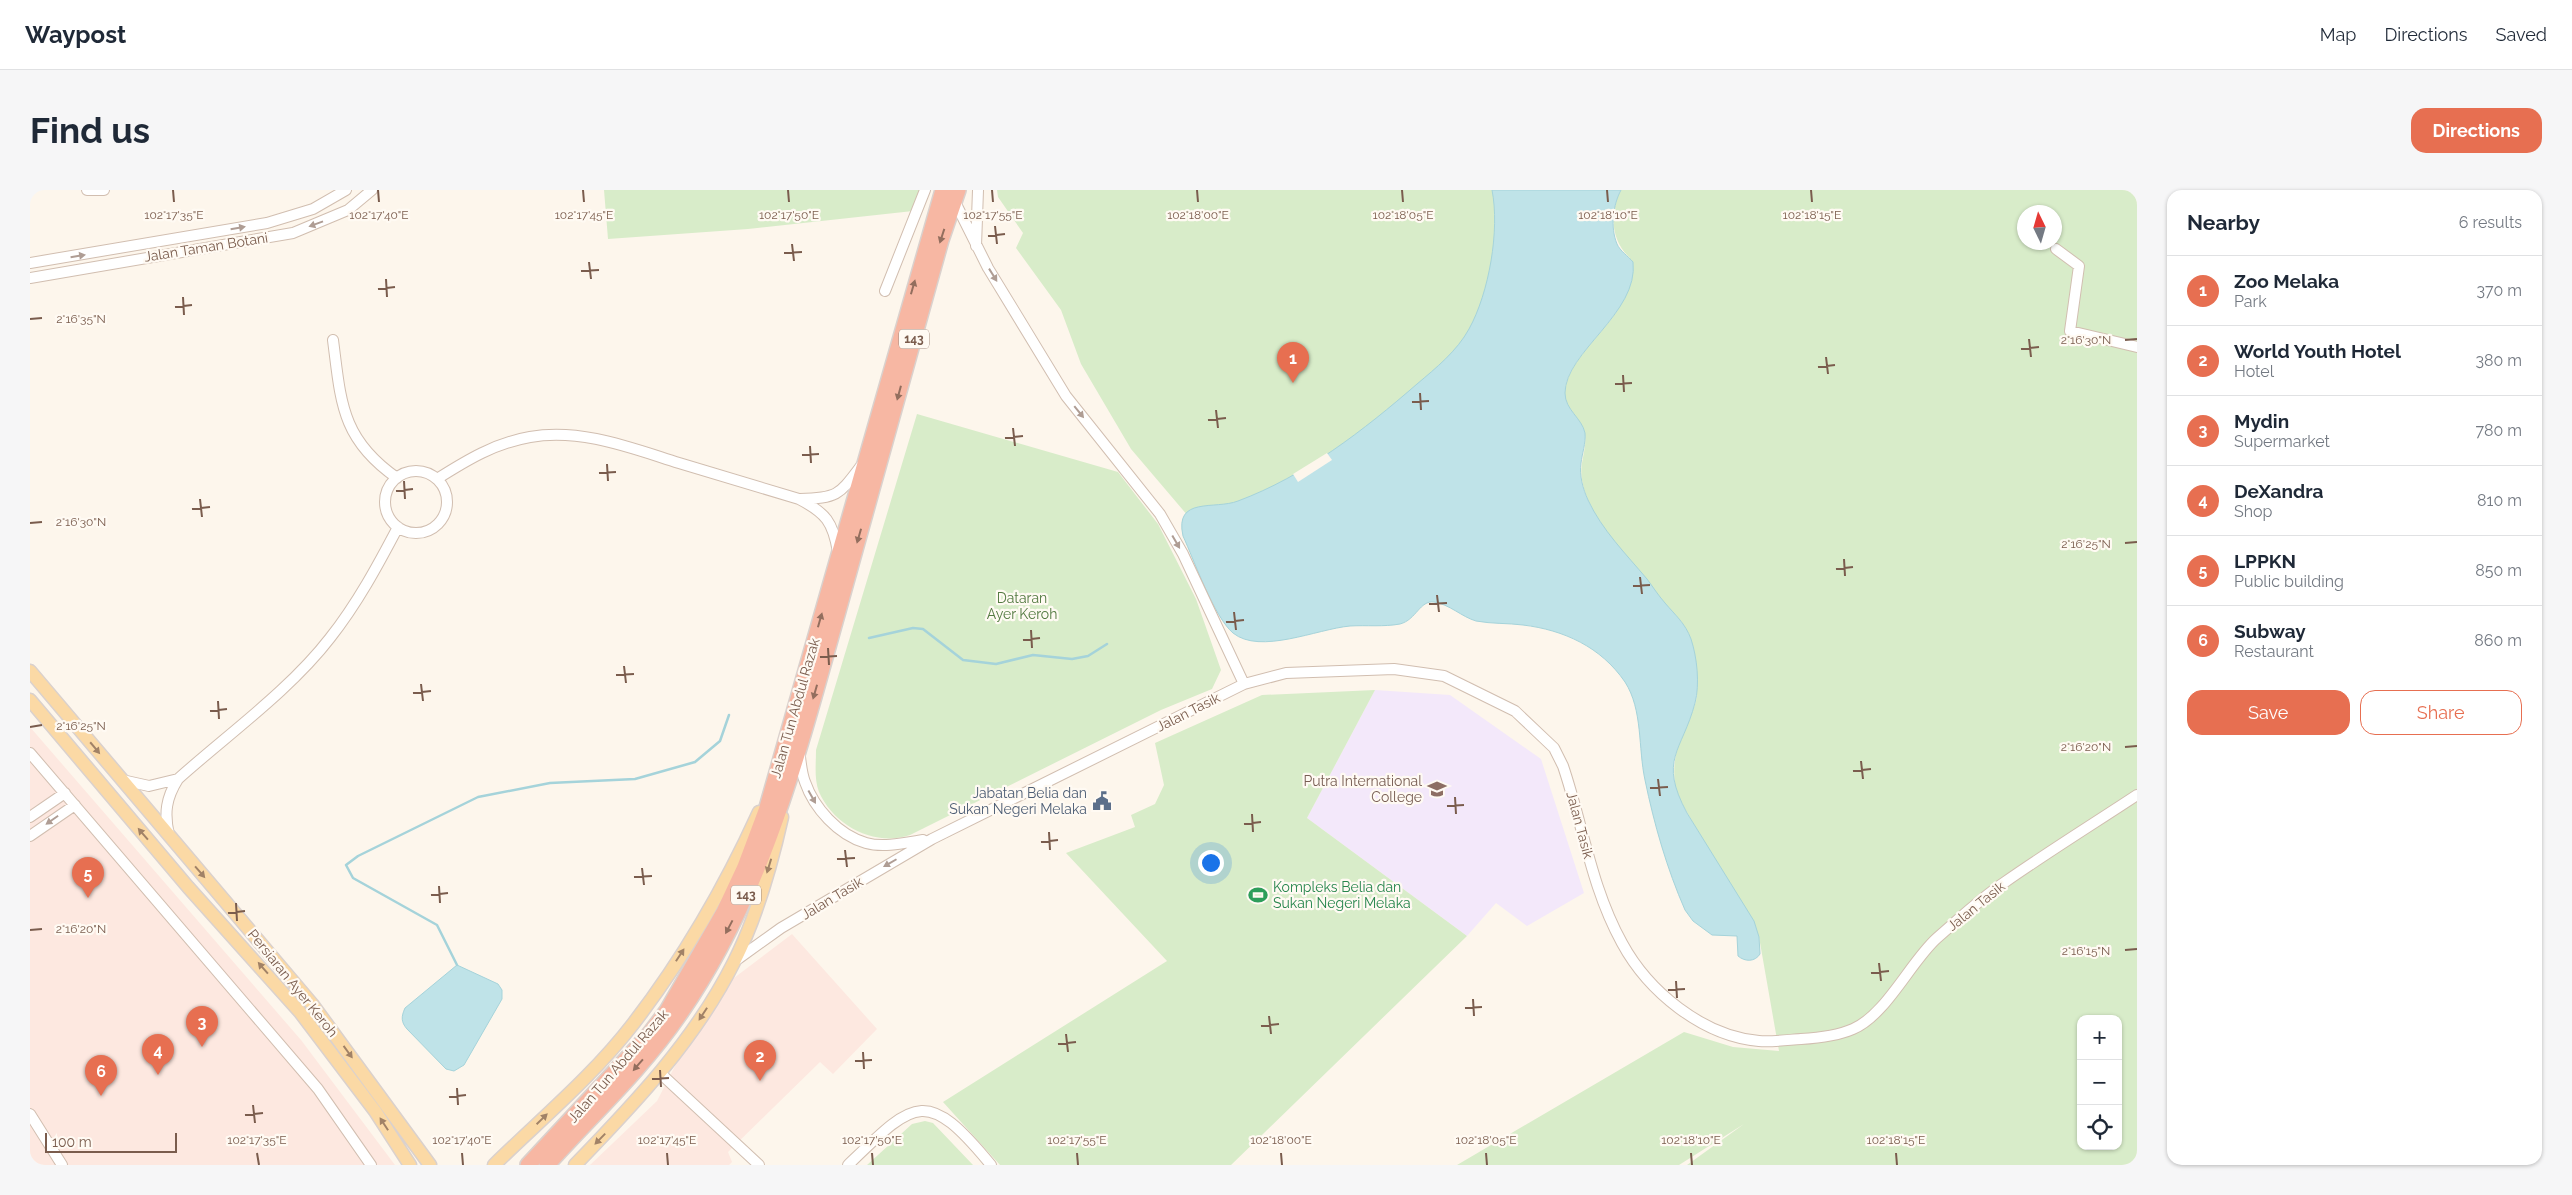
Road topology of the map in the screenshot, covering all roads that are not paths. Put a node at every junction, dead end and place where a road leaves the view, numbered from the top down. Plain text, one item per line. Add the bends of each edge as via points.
1 (87, 190) edge
2 (101, 190) edge
3 (346, 190) edge
4 (372, 190) edge
5 (925, 190) edge
6 (978, 190) edge
7 (952, 193) edge
8 (154, 243) junction
9 (976, 247) junction
10 (2057, 250) edge
11 (180, 252) junction
12 (30, 263) edge
13 (30, 278) edge
14 (885, 291) dead end
15 (333, 340) dead end
16 (2137, 347) edge
17 (864, 462) junction
18 (396, 478) junction
19 (437, 478) junction
20 (799, 499) junction
21 (398, 527) junction
22 (839, 555) junction
23 (30, 671) edge
24 (1244, 684) junction
25 (30, 700) edge
26 (799, 750) junction
27 (30, 753) edge
28 (178, 778) junction
29 (122, 780) junction
30 (781, 785) junction
31 (65, 793) junction
32 (2137, 795) edge
33 (75, 804) junction
34 (30, 817) edge
35 (30, 836) edge
36 (169, 836) junction
37 (932, 839) junction
38 (735, 961) junction
39 (683, 996) junction
40 (660, 1073) junction
41 (30, 1114) edge
42 (524, 1136) junction
43 (426, 1161) edge
44 (62, 1165) edge
45 (371, 1165) edge
46 (410, 1165) edge
47 (436, 1165) edge
48 (494, 1165) edge
49 (510, 1165) edge
50 (528, 1165) edge
51 (547, 1165) edge
52 (575, 1165) edge
53 (759, 1165) edge
54 (848, 1165) edge
55 (991, 1165) edge

1 - 2 street
8 -> 3 street, Jalan Taman Botani via 285,218 313,209
4 -> 11 street, Jalan Taman Botani via 348,210 293,233
5 - 14 street
6 - 9 street
7 - 9 street
17 -> 7 highway, Jalan Tun Abdul Razak / 143
7 -> 26 highway, Jalan Tun Abdul Razak / 143
8 - 11 street
12 -> 8 street, Jalan Taman Botani
9 -> 24 street via 1066,396 1160,514 1183,554
10 - 16 street via 2079,266 2070,331
11 - 13 street, Jalan Taman Botani
15 - 18 street via 342,410 366,451
17 - 20 street via 837,494 821,499
17 - 22 highway, Jalan Tun Abdul Razak / 143
18 - 19 street via 413,471
18 - 21 street via 386,494 385,503 391,521
19 - 20 street via 480,453 505,443 531,437 571,435 615,443
19 - 21 street via 447,494 448,504 441,522 434,528 416,533
20 - 22 street via 826,517
21 - 28 street via 375,570 330,639 293,678
30 -> 22 highway, Jalan Tun Abdul Razak / 143
23 -> 29 main road, Persiaran Ayer Keroh
24 - 32 street, Jalan Tasik via 1286,673 1405,670 1454,679 1515,711 1554,748 1563,766 1604,904 1622,944 1636,965 1668,999 1690,1016 1714,1029 1758,1041 1816,1038 1856,1028 1872,1016 1935,940 2003,883
24 - 37 street, Jalan Tasik
46 -> 25 main road, Persiaran Ayer Keroh via 375,1111 300,1012
26 - 30 highway, Jalan Tun Abdul Razak / 143
26 -> 37 street, Jalan Tasik via 811,798 847,834 866,843 900,844
27 - 31 street
28 - 29 street via 149,786
28 - 36 street via 167,802
29 - 36 main road, Persiaran Ayer Keroh
30 -> 38 main road via 772,860
30 - 39 highway, Jalan Tun Abdul Razak / 143 via 736,888
42 -> 30 main road via 601,1061 633,1024 716,899
31 - 33 street
31 - 34 street
33 -> 35 street
33 - 45 street via 318,1089
36 -> 43 main road, Persiaran Ayer Keroh via 312,1004
37 -> 38 street, Jalan Tasik via 781,928
38 -> 40 main road via 692,1032
39 - 50 highway, Jalan Tun Abdul Razak / 143
39 -> 51 highway, Jalan Tun Abdul Razak / 143 via 679,1016
40 -> 52 main road
40 - 53 street
41 - 44 street
42 - 48 main road
42 - 49 main road
43 - 47 main road
54 - 55 street via 888,1126 915,1110 940,1114 950,1121

